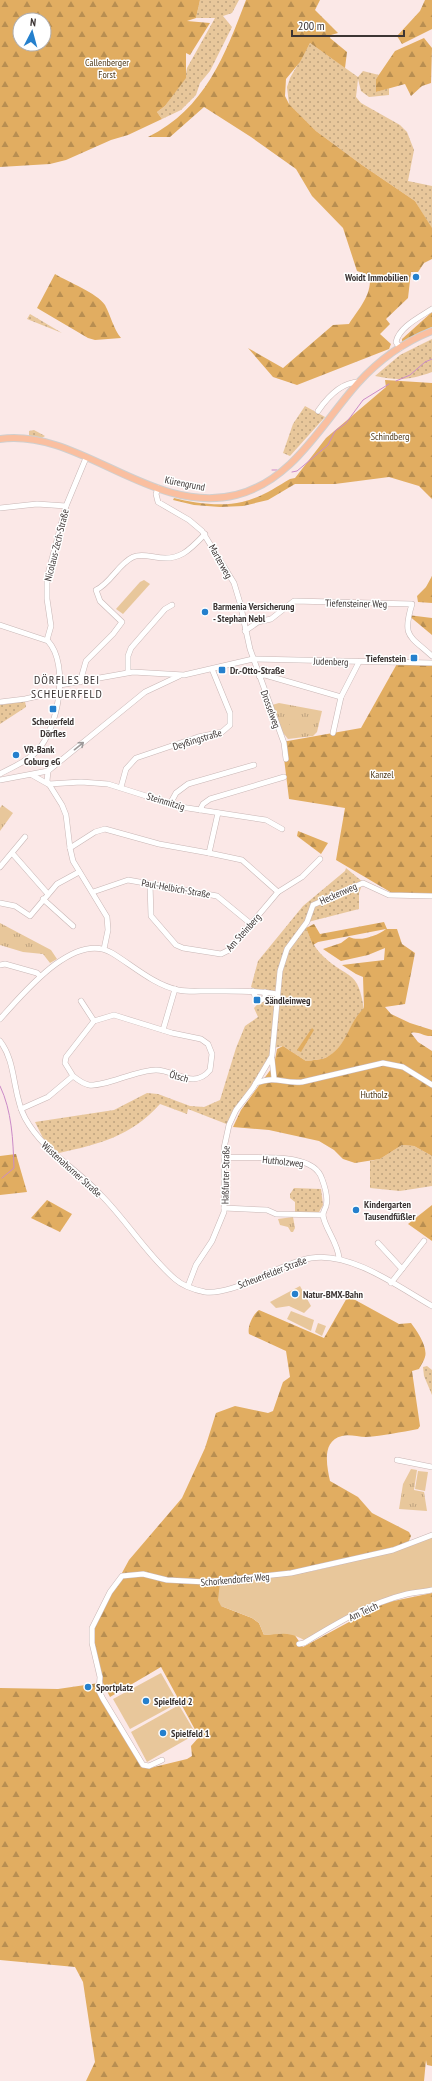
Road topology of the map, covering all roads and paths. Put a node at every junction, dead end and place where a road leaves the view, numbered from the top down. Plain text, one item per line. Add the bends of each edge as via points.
1 (432, 309) edge
2 (432, 331) edge
3 (400, 348) junction
4 (359, 382) junction
5 (318, 411) dead end
6 (0, 439) edge
7 (86, 458) junction
8 (158, 488) junction
9 (66, 506) junction
10 (0, 508) edge
11 (205, 534) junction
12 (172, 605) dead end
13 (0, 625) edge
14 (245, 632) junction
15 (47, 640) junction
16 (432, 656) edge
17 (254, 659) junction
18 (359, 662) junction
19 (432, 663) edge
20 (212, 669) junction
21 (128, 672) junction
22 (170, 676) junction
23 (259, 676) junction
24 (80, 682) junction
25 (60, 688) junction
26 (341, 697) junction
27 (0, 702) edge
28 (333, 733) dead end
29 (286, 759) dead end
30 (254, 765) dead end
31 (10, 768) junction
32 (48, 771) junction
33 (0, 774) edge
34 (32, 775) junction
35 (20, 777) junction
36 (284, 777) dead end
37 (0, 780) edge
38 (49, 784) junction
39 (121, 787) junction
40 (170, 804) junction
41 (200, 810) junction
42 (218, 813) junction
43 (282, 828) dead end
44 (25, 837) dead end
45 (70, 848) junction
46 (12, 853) junction
47 (209, 853) junction
48 (320, 858) dead end
49 (0, 867) edge
50 (79, 872) junction
51 (150, 884) junction
52 (93, 892) junction
53 (278, 892) junction
54 (48, 894) junction
55 (432, 896) edge
56 (43, 899) junction
57 (0, 903) edge
58 (251, 924) junction
59 (73, 926) dead end
60 (104, 949) junction
61 (0, 965) edge
62 (40, 976) junction
63 (175, 989) junction
64 (253, 991) junction
65 (265, 992) junction
66 (278, 994) junction
67 (81, 1001) dead end
68 (0, 1019) edge
69 (94, 1021) junction
70 (163, 1030) junction
71 (0, 1041) edge
72 (272, 1056) junction
73 (73, 1076) junction
74 (274, 1078) junction
75 (256, 1083) junction
76 (432, 1085) edge
77 (21, 1109) junction
78 (224, 1157) junction
79 (224, 1208) junction
80 (323, 1215) junction
81 (424, 1241) dead end
82 (378, 1243) dead end
83 (339, 1258) junction
84 (402, 1269) junction
85 (391, 1283) junction
86 (188, 1286) junction
87 (197, 1290) joint
88 (432, 1306) edge
89 (397, 1460) dead end
90 (432, 1467) edge
91 (432, 1535) edge
92 (432, 1590) edge
93 (299, 1644) dead end
94 (162, 1760) dead end

1 - 3 street via 399,334 396,342
2 - 3 main road, Kürengrund
3 - 4 main road, Kürengrund
4 - 5 street, Kürengrund via 348,384 335,393
4 - 8 main road, Kürengrund via 291,463 277,476 260,486 236,495 209,498
6 - 7 main road, Kürengrund via 39,440
7 - 8 main road, Kürengrund
7 - 9 street, Nicolaus-Zech-Straße
8 - 11 street, Marterweg via 158,502 189,520
9 - 10 street via 37,504
9 - 15 street, Nicolaus-Zech-Straße via 46,578 51,626
11 - 14 street, Marterweg via 234,584
11 - 24 street via 181,556 164,559 134,557 104,586 96,590 100,601 122,622 86,661
12 - 21 street via 165,609 131,648
13 - 15 street
14 - 16 street, Tiefensteiner Weg via 258,622 271,619 294,602 412,604 408,632
14 - 17 street, Marterweg
15 - 25 street via 56,654
17 - 18 street, Judenberg
17 - 20 street
17 - 23 street, Drosselweg
18 - 19 street, Judenberg
18 - 26 street
20 - 22 street
20 - 39 street, Deyßingstraße via 230,713 231,720 227,729 136,758 126,769
21 - 22 street
21 - 24 street
32 -> 22 street via 145,692
23 - 26 street via 265,675
23 - 29 street, Drosselweg via 284,743
24 - 25 street
25 - 27 street via 25,699
25 - 31 street via 43,742 32,756
26 - 28 street
30 - 40 street via 188,784 176,793
31 - 33 street
31 - 35 street via 13,776
32 - 34 street
32 - 38 street via 46,779
34 - 35 street
34 - 38 street
35 - 37 street
36 - 41 street via 210,799
38 - 39 street, Steinmitzig via 90,782
38 - 45 street via 66,815
39 - 40 street, Steinmitzig
40 - 41 street, Steinmitzig
41 - 42 street, Steinmitzig
42 - 43 street, Steinmitzig via 266,820
42 - 47 street
44 - 46 street
45 - 47 street via 95,832 109,830 159,844
45 - 50 street
46 - 49 street
46 - 54 street
47 - 53 street via 242,860
48 - 53 street, Am Steinberg via 302,877
50 - 52 street
50 - 54 street via 57,884
51 - 52 street, Paul-Helbich-Straße via 123,880
51 - 58 street, Paul-Helbich-Straße via 217,896
51 - 58 street, Am Steinberg via 151,916 180,948 226,953
52 - 60 street via 108,921
53 - 58 street, Am Steinberg
54 - 56 street
55 - 66 street, Heckenweg via 389,895 363,882 316,903 311,908 308,922 284,955
56 - 57 street via 30,916 15,906
56 - 59 street
60 - 62 street via 92,948 77,952
60 - 63 street via 163,985
61 - 62 street via 4,964
62 - 68 street
63 - 64 street
63 - 70 street
64 - 65 street
64 - 65 street via 261,1000 265,998
65 - 66 street
66 - 72 street, Heckenweg
67 - 69 street
69 - 70 street, Ölsch via 114,1015
69 - 73 street via 65,1059 67,1068
70 - 73 street, Ölsch via 205,1042 211,1049 213,1060 207,1074 194,1080 165,1072 146,1071 93,1085
71 - 77 street, Wüstenahorner Straße via 8,1053
72 - 74 street
72 - 75 street, Heckenweg
73 - 77 street via 48,1097
74 - 75 street
74 - 76 street via 302,1082 384,1063 410,1071
75 - 78 street, Haßfurter Straße via 236,1110 229,1125
77 - 86 street, Wüstenahorner Straße via 42,1142 99,1193 163,1266
78 - 79 street, Haßfurter Straße
78 - 80 street, Hutholzweg via 269,1157 308,1164 322,1178 326,1202
79 - 80 street via 267,1210 276,1214
79 - 86 street, Haßfurter Straße via 215,1235 196,1265
80 - 83 street, Hutholzweg
81 - 84 street
82 - 84 street
83 - 85 street, Scheuerfelder Straße
83 - 87 street, Scheuerfelder Straße via 306,1259 224,1290
84 - 85 street
85 - 88 street, Scheuerfelder Straße
86 - 87 street, Wüstenahorner Straße
89 - 90 street
91 - 94 street, Schorkendorfer Weg via 393,1550 291,1573 206,1582 167,1580 142,1574 120,1577 92,1628 100,1691 143,1765 149,1766
92 - 93 street, Am Teich via 384,1601 338,1622

